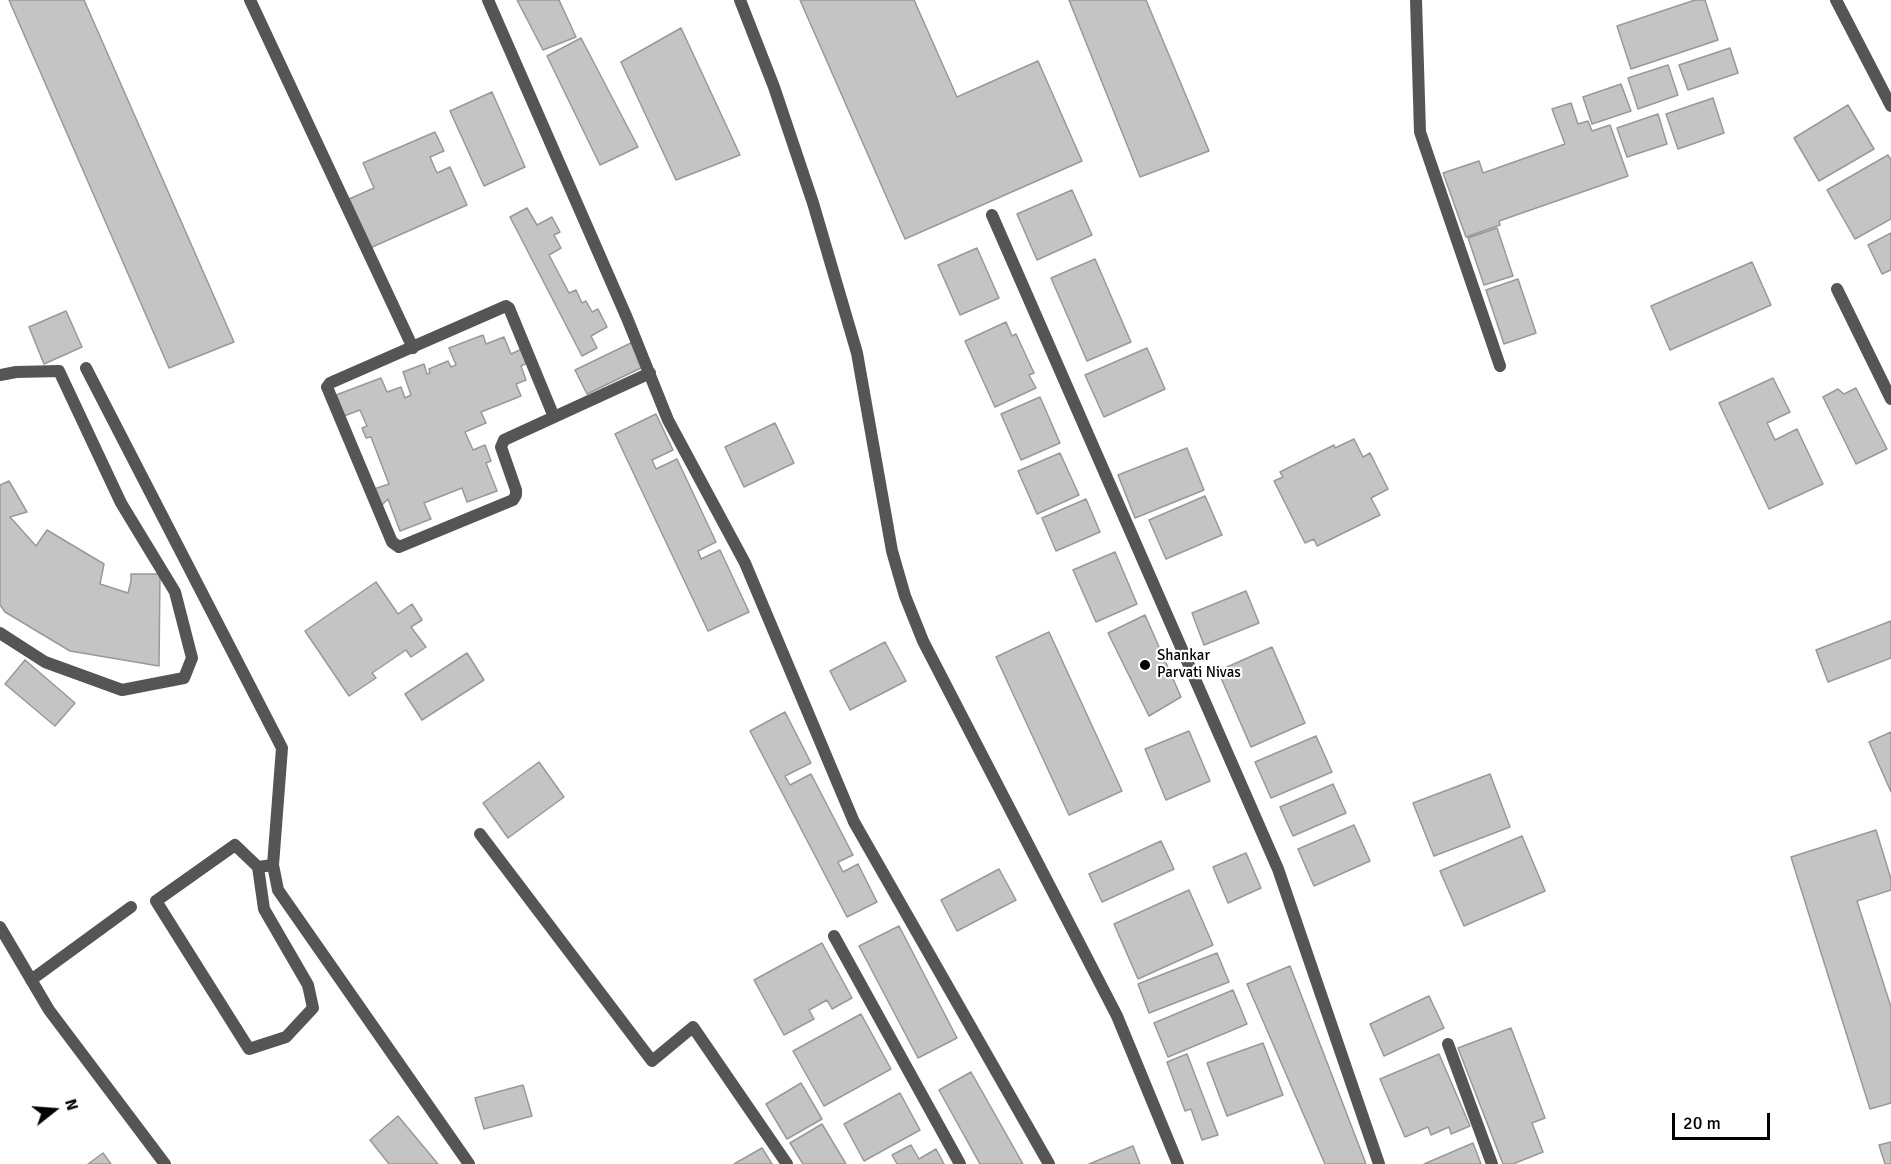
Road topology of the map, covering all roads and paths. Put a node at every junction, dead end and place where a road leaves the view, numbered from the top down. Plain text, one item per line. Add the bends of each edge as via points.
1 (250, 0) edge
2 (488, 0) edge
3 (740, 0) edge
4 (1416, 0) edge
5 (1836, 0) edge
6 (1891, 106) edge
7 (992, 215) dead end
8 (1837, 289) dead end
9 (413, 348) junction
10 (1500, 366) dead end
11 (86, 368) dead end
12 (650, 373) junction
13 (0, 375) edge
14 (1891, 399) edge
15 (554, 417) junction
16 (0, 633) edge
17 (480, 834) dead end
18 (273, 865) junction
19 (258, 867) junction
20 (131, 907) dead end
21 (0, 927) edge
22 (834, 936) dead end
23 (31, 980) junction
24 (1448, 1044) dead end
25 (165, 1164) edge
26 (469, 1164) edge
27 (787, 1164) edge
28 (960, 1164) edge
29 (1049, 1164) edge
30 (1178, 1164) edge
31 (1379, 1164) edge
32 (1492, 1164) edge

1 - 9 street
2 - 12 street
3 - 30 street via 806,182 857,353 892,551 905,596 923,641 1118,1016
4 - 10 street via 1420,132
5 - 6 street
7 - 31 street via 1278,869
8 - 14 street
9 - 15 street via 506,306
9 - 15 street via 327,387 392,542 399,547 513,500 516,490 502,442
11 - 18 street via 282,748
12 - 15 street
12 - 29 street via 668,420 745,563 854,822
13 - 16 street via 59,371 121,503 175,592 192,658 184,678 122,690 45,662
17 - 27 street via 652,1060 693,1027
18 - 19 street
18 - 26 street via 278,890
19 - 19 street via 235,845 156,901 249,1049 286,1037 313,1008 308,985 264,909
20 - 23 street
21 - 23 street
22 - 28 street
23 - 25 street via 49,1010
24 - 32 street

